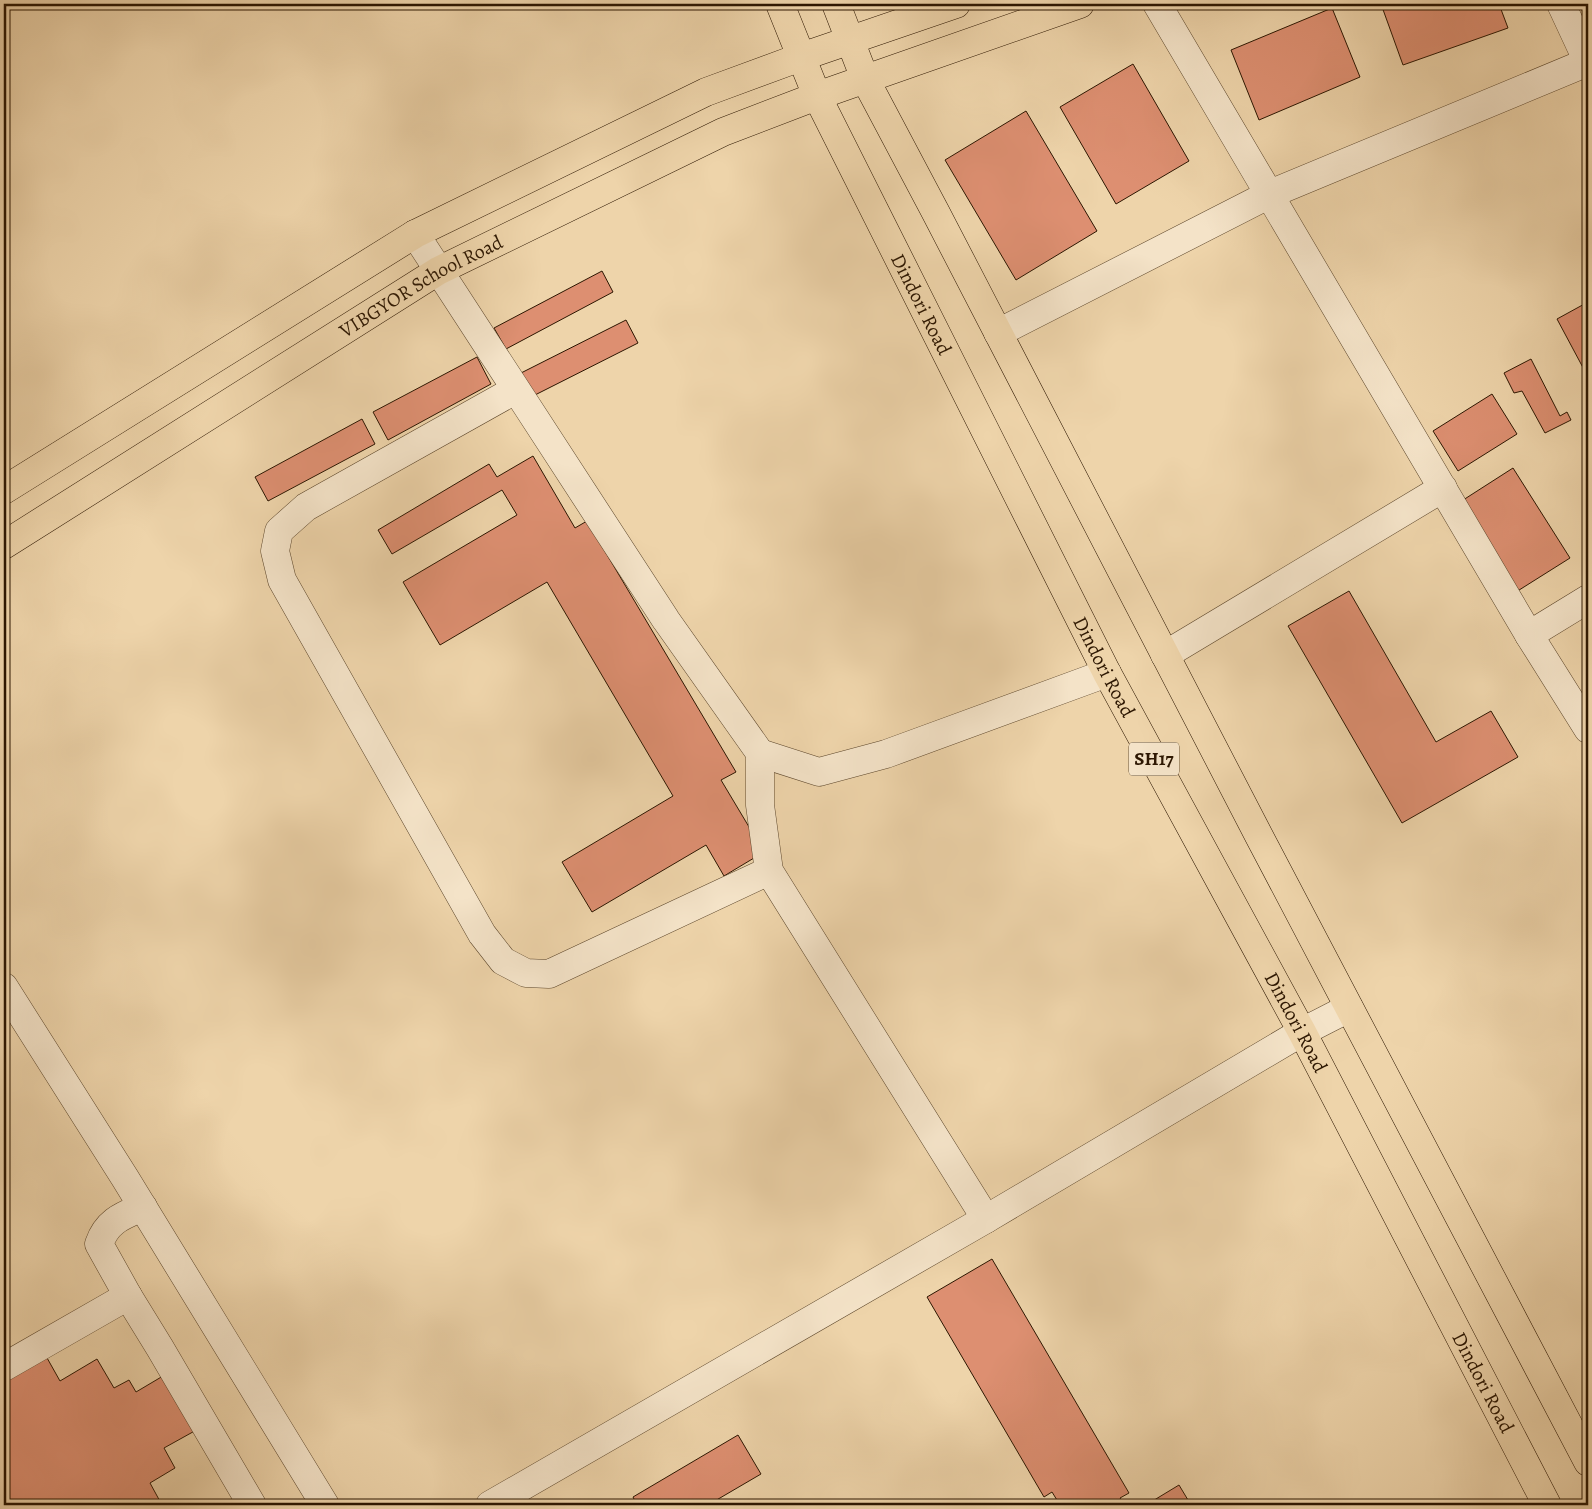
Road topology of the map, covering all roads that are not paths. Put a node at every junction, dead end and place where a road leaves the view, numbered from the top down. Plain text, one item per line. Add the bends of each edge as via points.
1 (780, 4) edge
2 (836, 4) edge
3 (956, 4) edge
4 (1080, 4) edge
5 (1157, 4) edge
6 (1561, 4) edge
7 (850, 41) junction
8 (801, 56) junction
9 (864, 79) junction
10 (817, 96) junction
11 (1270, 194) junction
12 (415, 234) junction
13 (438, 271) junction
14 (998, 332) junction
15 (515, 390) junction
16 (1442, 488) junction
17 (4, 490) edge
18 (4, 545) edge
19 (1588, 599) edge
20 (1529, 635) junction
21 (1166, 656) junction
22 (1107, 673) junction
23 (1588, 729) edge
24 (760, 753) junction
25 (769, 871) junction
26 (4, 987) edge
27 (1350, 1008) junction
28 (1302, 1032) junction
29 (143, 1207) junction
30 (986, 1220) junction
31 (128, 1296) junction
32 (4, 1367) edge
33 (1588, 1462) edge
34 (252, 1505) edge
35 (325, 1505) edge
36 (490, 1505) edge
37 (1547, 1505) edge

1 - 8 main road, Dindori Road / SH17
2 - 7 main road
3 - 7 main road
4 - 9 main road, VIBGYOR School Road
5 - 11 street
6 - 11 street via 1588,62
7 - 8 main road
7 - 9 main road
8 - 10 main road, Dindori Road / SH17
8 - 12 main road via 706,92
9 - 10 main road, VIBGYOR School Road
9 - 14 main road
10 - 13 main road, VIBGYOR School Road via 723,132
10 - 22 main road, Dindori Road / SH17
11 - 14 street
11 - 16 street
12 - 13 street
12 - 17 main road
13 - 15 street
13 - 18 main road, VIBGYOR School Road
14 - 21 main road
15 - 24 street via 666,620
15 - 25 street via 306,507 279,531 275,551 282,580 482,934 503,961 526,973 549,974
16 - 20 street
16 - 21 street
19 - 20 street
20 - 23 street
21 - 27 main road
22 - 24 street via 886,754 819,772
22 - 28 main road, Dindori Road / SH17
24 - 25 street via 760,805
25 - 30 street
26 - 29 street
27 - 28 street
27 - 33 main road
28 - 30 street
28 - 37 main road, Dindori Road / SH17
29 - 31 street via 121,1216 103,1231 99,1244
29 - 35 street
30 - 36 street
31 - 32 street
31 - 34 street

